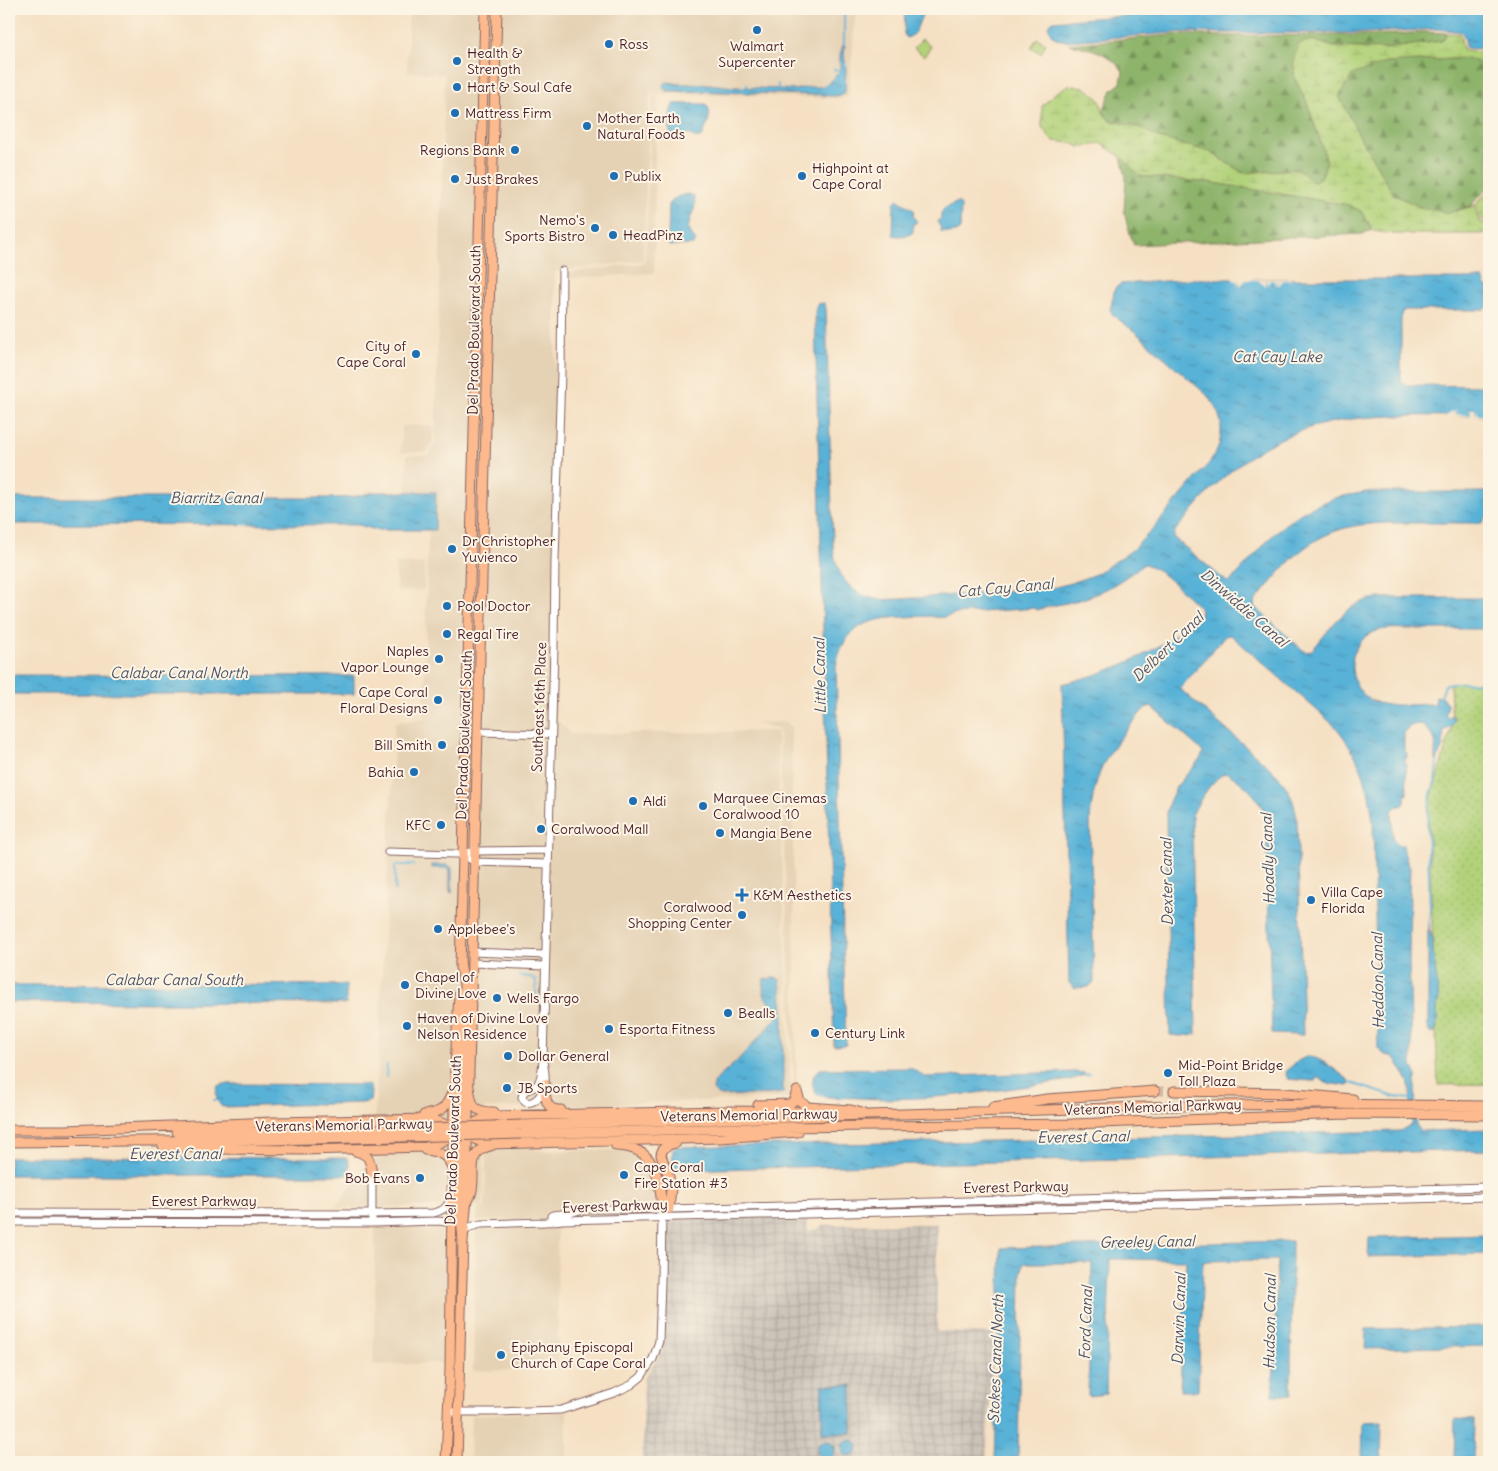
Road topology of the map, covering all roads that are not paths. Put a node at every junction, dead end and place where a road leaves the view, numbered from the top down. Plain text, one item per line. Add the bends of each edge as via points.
1 (485, 9) edge
2 (496, 11) edge
3 (480, 205) junction
4 (562, 271) dead end
5 (489, 283) junction
6 (470, 567) junction
7 (481, 625) junction
8 (468, 676) junction
9 (478, 732) junction
10 (551, 734) junction
11 (548, 850) junction
12 (475, 851) junction
13 (388, 852) dead end
14 (463, 854) junction
15 (474, 862) junction
16 (548, 864) junction
17 (472, 952) junction
18 (546, 955) junction
19 (460, 961) junction
20 (472, 963) junction
21 (545, 966) junction
22 (543, 1061) junction
23 (545, 1084) junction
24 (455, 1087) junction
25 (469, 1087) junction
26 (1155, 1091) tunnel mouth
27 (1174, 1091) tunnel mouth
28 (1489, 1106) edge
29 (1406, 1110) junction
30 (1421, 1110) junction
31 (661, 1112) junction
32 (616, 1113) junction
33 (862, 1113) junction
34 (938, 1113) junction
35 (888, 1114) junction
36 (548, 1115) junction
37 (1489, 1115) edge
38 (518, 1116) junction
39 (394, 1119) junction
40 (467, 1126) junction
41 (861, 1127) junction
42 (9, 1130) edge
43 (66, 1130) junction
44 (521, 1130) junction
45 (401, 1133) junction
46 (455, 1134) junction
47 (721, 1138) junction
48 (9, 1142) edge
49 (95, 1142) junction
50 (514, 1144) junction
51 (526, 1144) junction
52 (496, 1145) junction
53 (391, 1148) junction
54 (403, 1148) junction
55 (414, 1148) junction
56 (346, 1149) junction
57 (452, 1170) junction
58 (372, 1174) junction
59 (1489, 1187) edge
60 (452, 1197) junction
61 (1117, 1197) junction
62 (1489, 1197) edge
63 (948, 1202) junction
64 (893, 1203) junction
65 (466, 1205) junction
66 (813, 1205) junction
67 (1117, 1206) junction
68 (948, 1210) junction
69 (893, 1211) junction
70 (664, 1212) junction
71 (9, 1213) edge
72 (813, 1213) junction
73 (186, 1214) junction
74 (372, 1214) junction
75 (9, 1222) edge
76 (186, 1222) junction
77 (372, 1223) junction
78 (452, 1224) junction
79 (463, 1237) junction
80 (448, 1412) junction
81 (459, 1412) junction
82 (446, 1462) edge
83 (457, 1462) edge

1 - 3 main road, Del Prado Boulevard South
2 - 5 main road, Del Prado Boulevard South
3 - 5 main road via 485,225 484,273
3 - 6 main road, Del Prado Boulevard South
4 - 10 street, Southeast 16th Place
5 - 7 main road, Del Prado Boulevard South
6 - 7 main road via 476,577
6 - 8 main road, Del Prado Boulevard South
7 - 9 main road, Del Prado Boulevard South
8 - 9 main road via 472,694 471,720
8 - 14 main road, Del Prado Boulevard South
9 - 10 street
9 - 12 main road, Del Prado Boulevard South
10 - 11 street, Southeast 16th Place
11 - 12 street
11 - 16 street, Southeast 16th Place
12 - 14 street
12 - 15 main road, Del Prado Boulevard South
13 - 14 street
14 - 15 street
14 - 19 main road, Del Prado Boulevard South
15 - 16 street
15 - 17 main road, Del Prado Boulevard South
16 - 18 street, Southeast 16th Place
17 - 18 street
17 - 20 main road, Del Prado Boulevard South
18 - 21 street, Southeast 16th Place
19 - 24 main road, Del Prado Boulevard South
19 - 40 main road via 464,985 461,1109
20 - 21 street
20 - 25 main road, Del Prado Boulevard South
21 - 22 street, Southeast 16th Place
22 - 23 street
22 - 23 street, Southeast 16th Place via 539,1081 536,1086 525,1090 522,1095 524,1101 536,1101
23 - 32 main road via 546,1100 553,1110 594,1109
24 - 39 main road via 446,1104 436,1113
24 - 46 main road, Del Prado Boulevard South
25 - 36 main road via 472,1102 480,1111 532,1111
25 - 40 main road, Del Prado Boulevard South
26 - 34 main road, Veterans Memorial Parkway via 1047,1099
27 - 29 main road, Veterans Memorial Parkway via 1305,1094
28 - 30 main road, Veterans Memorial Parkway
29 - 30 main road, Veterans Memorial Parkway
29 - 34 main road, Veterans Memorial Parkway via 1319,1104
29 - 41 main road, Veterans Memorial Parkway via 1072,1124
30 - 37 main road, Veterans Memorial Parkway
31 - 32 main road
31 - 33 main road
31 - 33 main road via 709,1106 790,1104 797,1091 800,1101 808,1107
32 - 36 main road
33 - 35 main road
34 - 35 main road, Veterans Memorial Parkway
35 - 44 main road, Veterans Memorial Parkway
36 - 38 main road
38 - 40 main road via 495,1116
38 - 50 main road via 504,1119 499,1127 502,1140
39 - 43 main road
39 - 46 main road via 432,1119 445,1124
39 - 54 main road via 419,1122 423,1127 420,1142
40 - 46 main road
40 - 52 main road via 472,1137
40 - 65 main road, Del Prado Boulevard South
41 - 44 main road, Veterans Memorial Parkway
41 - 47 main road
42 - 43 main road, Veterans Memorial Parkway
43 - 45 main road, Veterans Memorial Parkway
44 - 45 main road, Veterans Memorial Parkway, bridge
45 - 49 main road, Veterans Memorial Parkway
46 - 55 main road via 435,1145
46 - 57 main road, Del Prado Boulevard South
46 - 79 main road via 461,1148
47 - 51 main road
47 - 70 main road via 677,1142 663,1149 662,1160 671,1188
48 - 49 main road, Veterans Memorial Parkway
49 - 56 main road via 213,1149
50 - 51 main road
50 - 52 main road
51 - 70 main road via 542,1148 619,1146 636,1151 646,1157 656,1170
52 - 65 main road via 483,1148 475,1157 472,1191
53 - 54 main road
53 - 56 main road
53 - 58 main road via 376,1157
54 - 55 main road
55 - 57 main road via 438,1152 449,1159
56 - 58 main road via 367,1156
57 - 60 main road, Del Prado Boulevard South
58 - 74 street
59 - 61 street, Everest Parkway
60 - 74 street, Everest Parkway via 446,1207 437,1212
60 - 78 main road, Del Prado Boulevard South
61 - 63 street, Everest Parkway
61 - 67 street
62 - 67 street, Everest Parkway
63 - 64 street, Everest Parkway
63 - 68 street
64 - 66 street, Everest Parkway
64 - 69 street
65 - 79 main road, Del Prado Boulevard South
66 - 70 street, Everest Parkway
66 - 72 street
67 - 68 street, Everest Parkway
68 - 69 street, Everest Parkway
69 - 72 street, Everest Parkway
70 - 72 street, Everest Parkway
70 - 79 street, Everest Parkway via 584,1209 553,1214 551,1222 481,1224 470,1227
70 - 81 street via 659,1341 656,1353 641,1377 614,1393 560,1410
71 - 73 street, Everest Parkway
73 - 74 street, Everest Parkway
73 - 76 street
74 - 77 street
75 - 76 street, Everest Parkway
76 - 77 street, Everest Parkway
77 - 78 street, Everest Parkway via 437,1221
78 - 80 main road, Del Prado Boulevard South
79 - 81 main road, Del Prado Boulevard South
80 - 81 street
80 - 82 main road, Del Prado Boulevard South
81 - 83 main road, Del Prado Boulevard South

